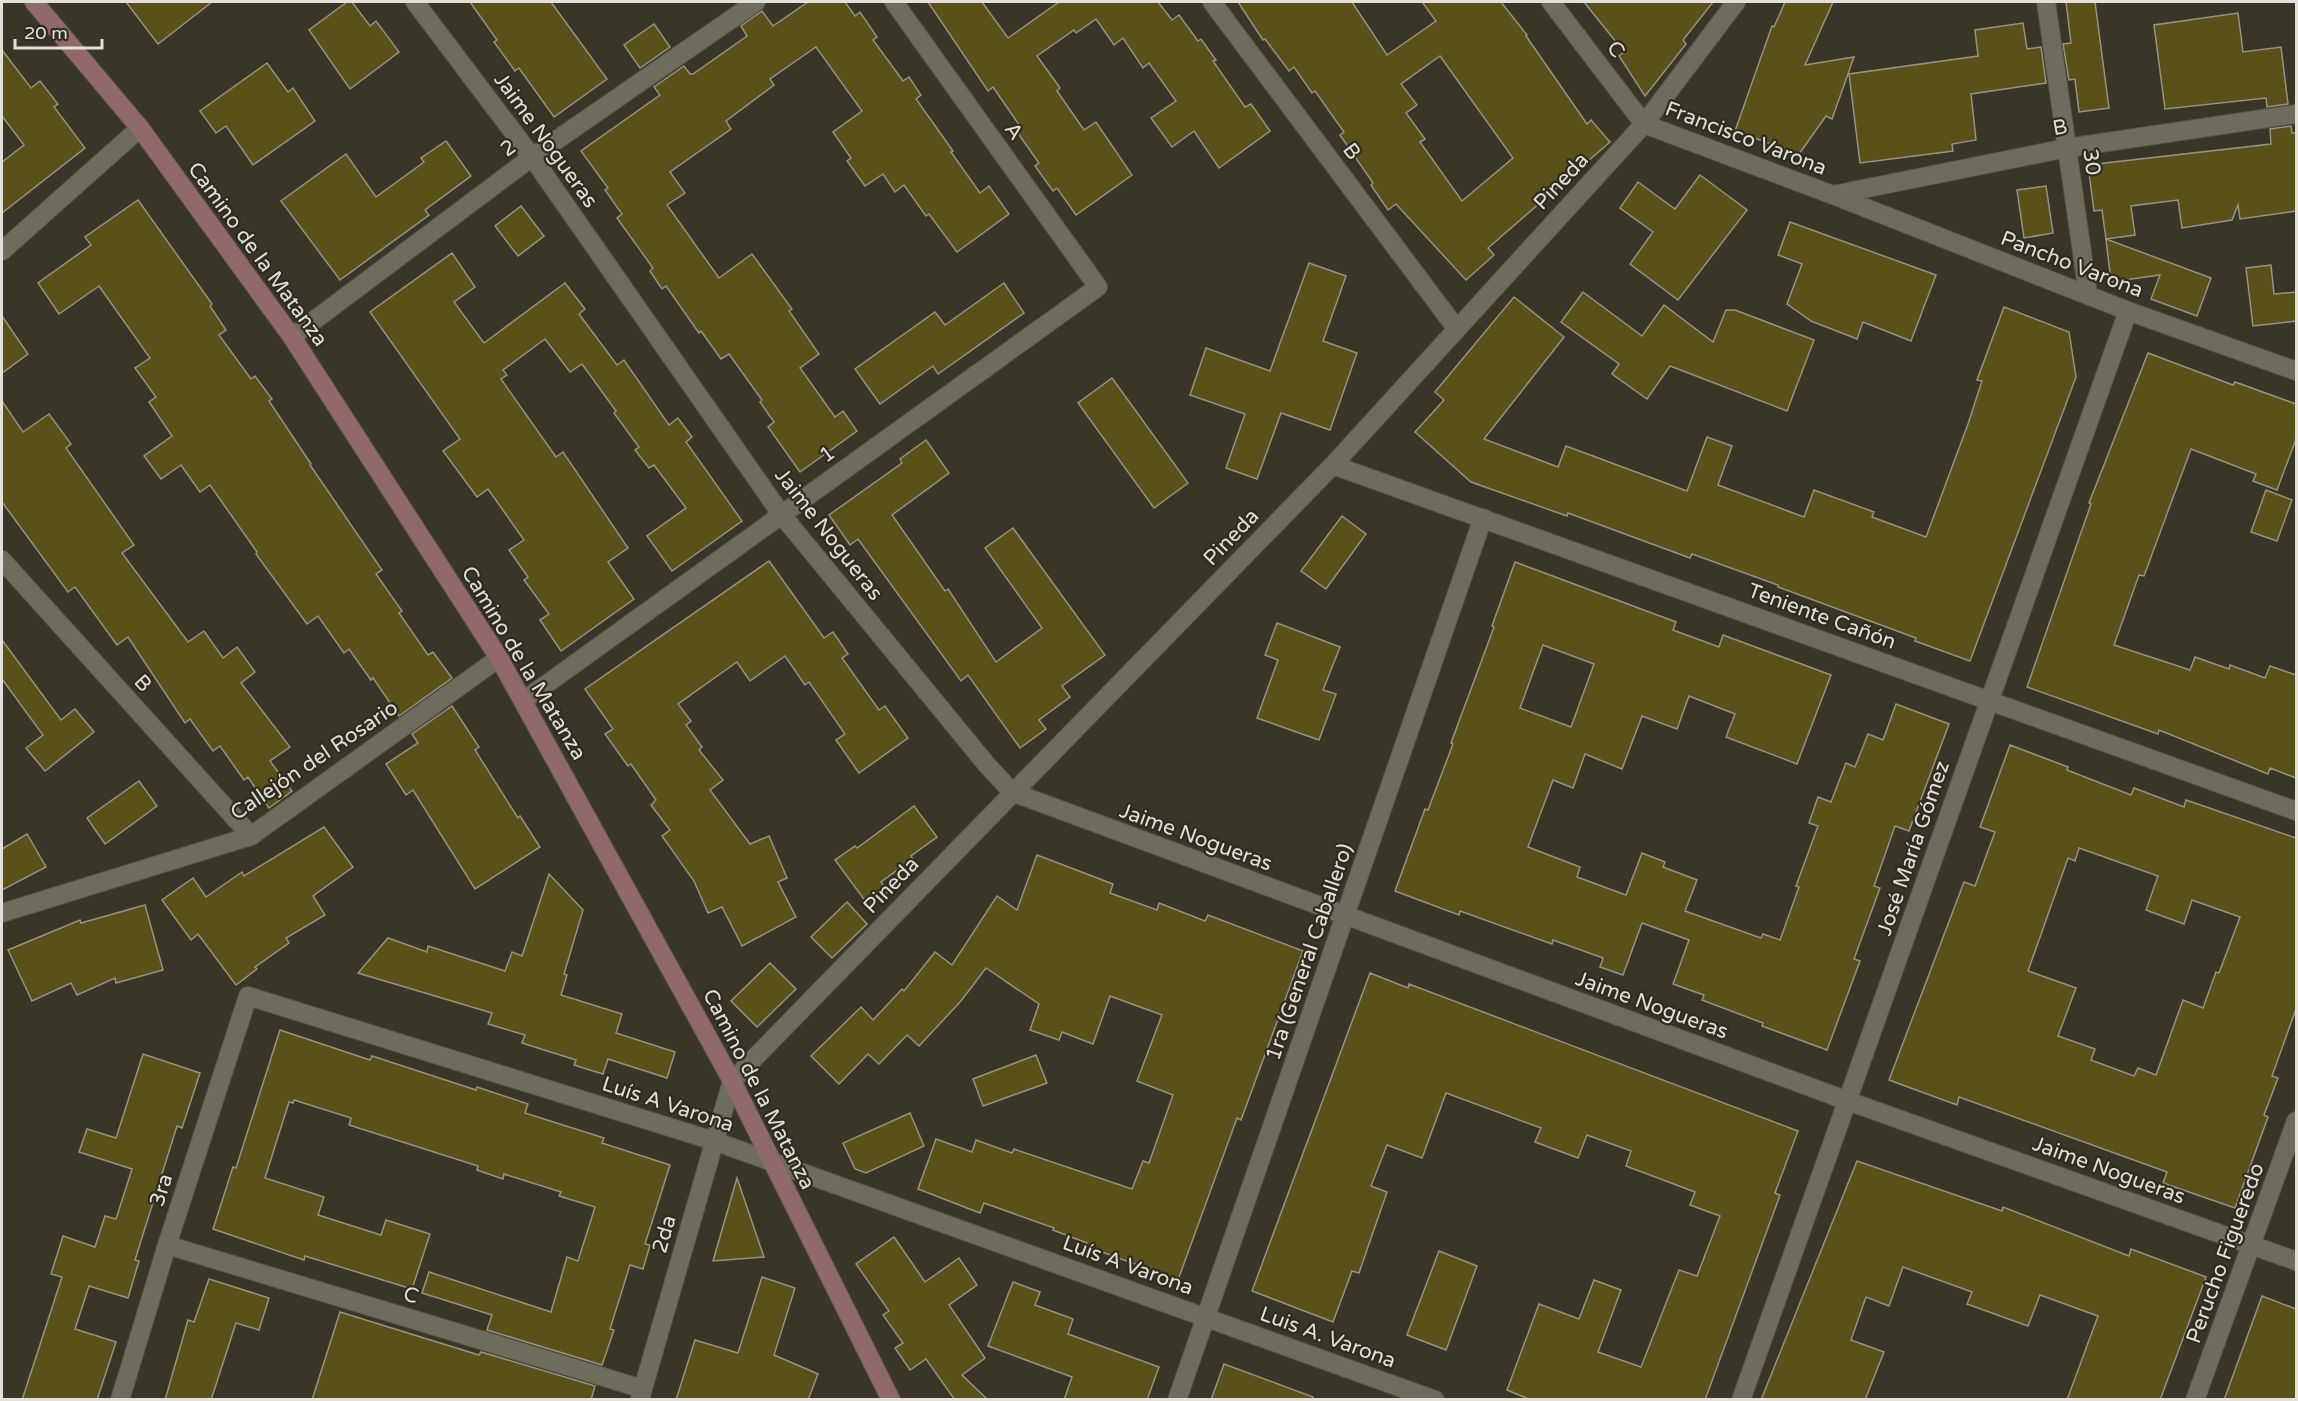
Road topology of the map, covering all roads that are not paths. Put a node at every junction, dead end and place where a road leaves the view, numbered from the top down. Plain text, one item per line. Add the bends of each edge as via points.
1 (34, 2) edge
2 (415, 2) edge
3 (756, 2) edge
4 (894, 2) edge
5 (1212, 2) edge
6 (1551, 2) edge
7 (1736, 2) edge
8 (2046, 2) edge
9 (2296, 114) edge
10 (1644, 124) junction
11 (140, 128) junction
12 (2067, 148) junction
13 (532, 158) junction
14 (1833, 195) junction
15 (2, 252) edge
16 (1098, 287) joint
17 (2088, 294) junction
18 (2128, 311) junction
19 (1456, 328) junction
20 (292, 337) junction
21 (2296, 370) edge
22 (1333, 465) junction
23 (781, 514) junction
24 (1483, 518) junction
25 (2, 560) edge
26 (499, 658) junction
27 (1989, 700) junction
28 (523, 701) junction
29 (1012, 792) junction
30 (2296, 811) edge
31 (251, 836) junction
32 (2, 913) edge
33 (1344, 916) junction
34 (248, 996) joint
35 (732, 1081) junction
36 (1848, 1101) junction
37 (2296, 1121) edge
38 (714, 1141) junction
39 (772, 1161) junction
40 (167, 1245) junction
41 (2252, 1245) junction
42 (2296, 1261) edge
43 (1206, 1317) junction
44 (641, 1394) edge
45 (120, 1400) edge
46 (891, 1400) edge
47 (1177, 1400) edge
48 (1435, 1400) edge
49 (1742, 1400) edge
50 (2195, 1400) edge

1 - 11 main road, Camino de la Matanza
2 - 13 street, Jaime Nogueras
3 - 13 street, 2
4 - 16 street, A
5 - 19 street, B
6 - 10 street, C
7 - 10 street, Pineda
8 - 12 street, 30
9 - 12 street, B
10 - 14 street, Francisco Varona
10 - 19 street, Pineda
11 - 15 street
11 - 20 main road, Camino de la Matanza
12 - 14 street, B
12 - 17 street, 30
13 - 20 street, 2
13 - 23 street, Jaime Nogueras
14 - 17 street, Pancho Varona
16 - 23 street, 1
17 - 18 street, Pancho Varona
18 - 21 street, Pancho Varona
18 - 27 street, José María Gómez
19 - 22 street, Pineda
20 - 26 main road, Camino de la Matanza
22 - 24 street, Teniente Cañón
22 - 29 street, Pineda
23 - 28 street, 1
23 - 29 street, Jaime Nogueras
24 - 27 street, Teniente Cañón
24 - 33 street, 1ra (General Caballero)
25 - 31 street, B
26 - 28 main road, Camino de la Matanza
26 - 31 street, Callejón del Rosario
27 - 30 street, Teniente Cañón
27 - 36 street, José María Gómez
28 - 35 main road, Camino de la Matanza
29 - 33 street, Jaime Nogueras
29 - 35 street, Pineda
31 - 32 street, Callejón del Rosario
33 - 36 street, Jaime Nogueras
33 - 43 street, 1ra (General Caballero)
34 - 38 street, Luís A Varona
34 - 40 street, 3ra
35 - 38 street, 2da
35 - 39 main road, Camino de la Matanza
36 - 41 street, Jaime Nogueras
36 - 49 street, José María Gómez
37 - 41 street, Perucho Figueredo
38 - 39 street, Luís A Varona
38 - 44 street, 2da
39 - 43 street, Luís A Varona
39 - 46 main road, Camino de la Matanza
40 - 44 street, C
40 - 45 street, 3ra
41 - 42 street, Jaime Nogueras
41 - 50 street, Perucho Figueredo
43 - 47 street, 1ra (General Caballero)
43 - 48 street, Luis A. Varona

